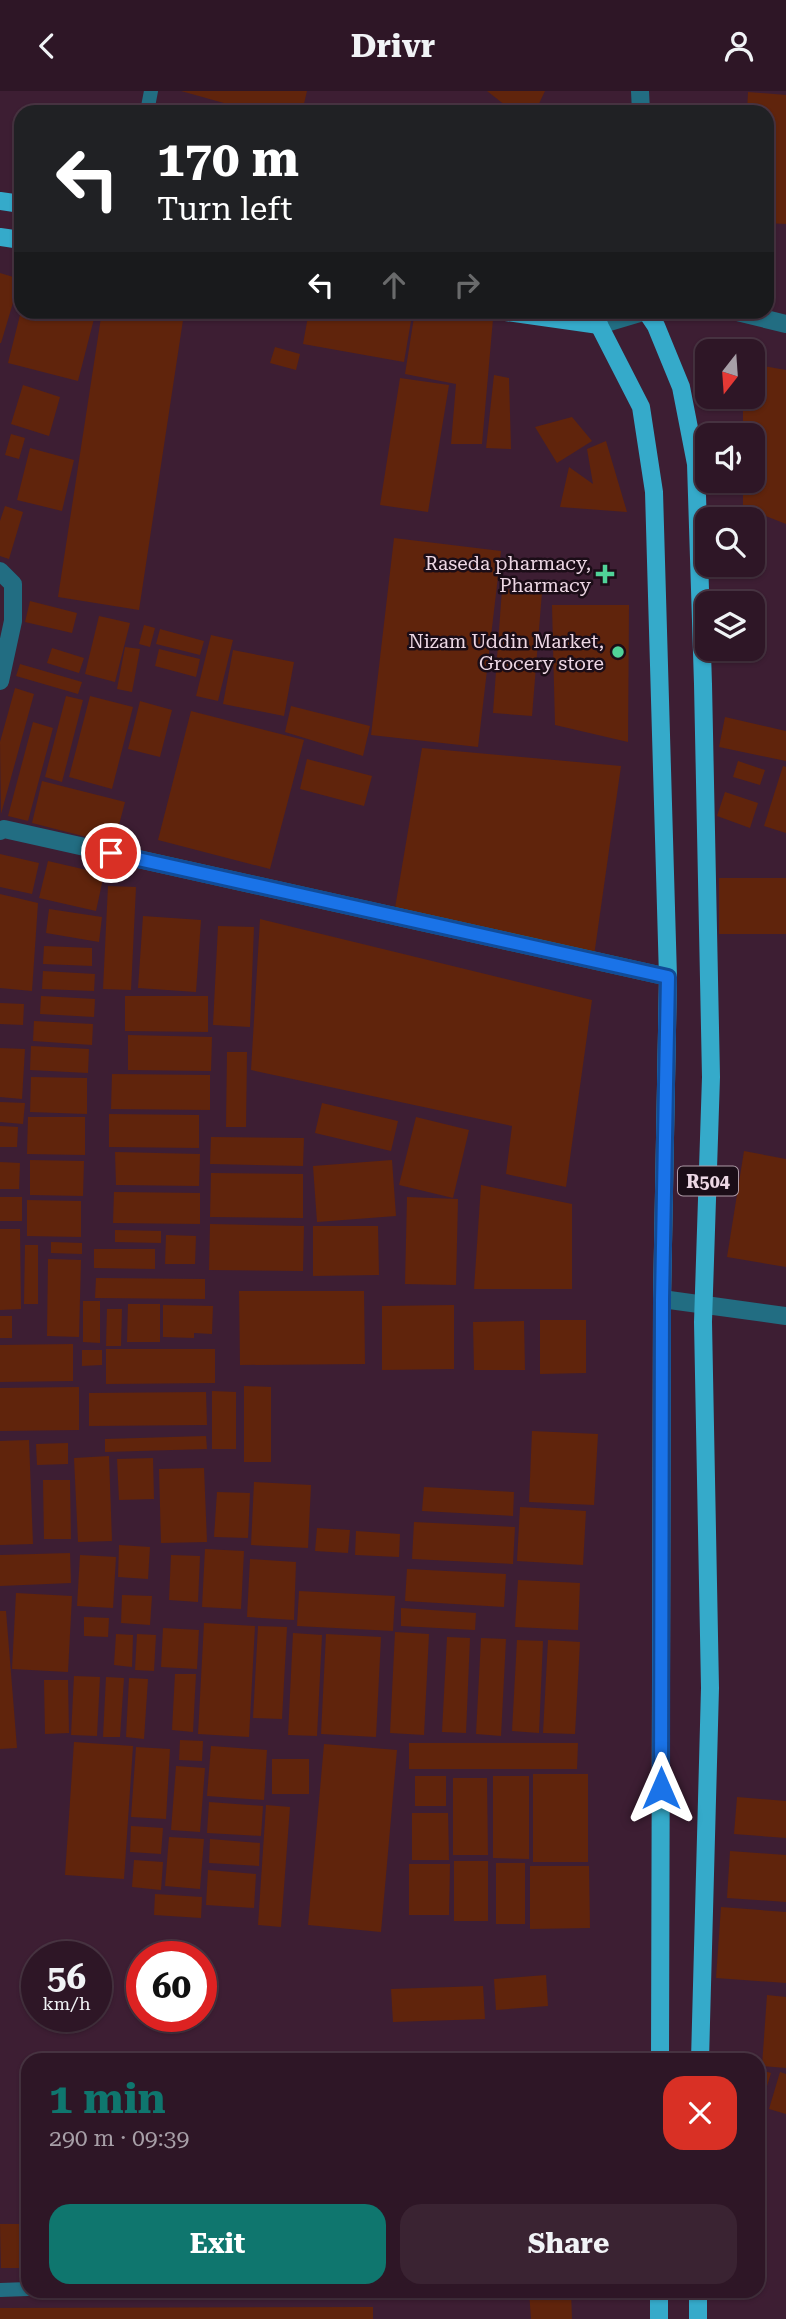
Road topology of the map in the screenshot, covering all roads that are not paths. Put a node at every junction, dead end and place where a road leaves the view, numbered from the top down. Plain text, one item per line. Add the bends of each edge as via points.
1 (604, 319) edge
2 (651, 319) edge
3 (766, 319) edge
4 (786, 324) edge
5 (0, 571) edge
6 (0, 681) edge
7 (0, 831) edge
8 (668, 977) junction
9 (662, 1300) junction
10 (704, 1305) junction
11 (786, 1316) edge
12 (660, 2053) edge
13 (700, 2053) edge
14 (21, 2289) edge
15 (0, 2290) edge
16 (659, 2298) edge
17 (698, 2298) edge
18 (659, 2319) edge
19 (698, 2319) edge

1 - 8 main road, R504 via 641,407 654,492
2 - 10 main road, R504 via 681,387 696,464 711,1077
3 - 4 street
5 - 6 street via 13,585 13,621
7 - 8 street
8 - 9 main road, R504
9 - 10 street
9 - 12 main road, R504
10 - 11 street
10 - 13 main road, R504 via 710,1688
14 - 15 lane
16 - 18 main road
17 - 19 main road

